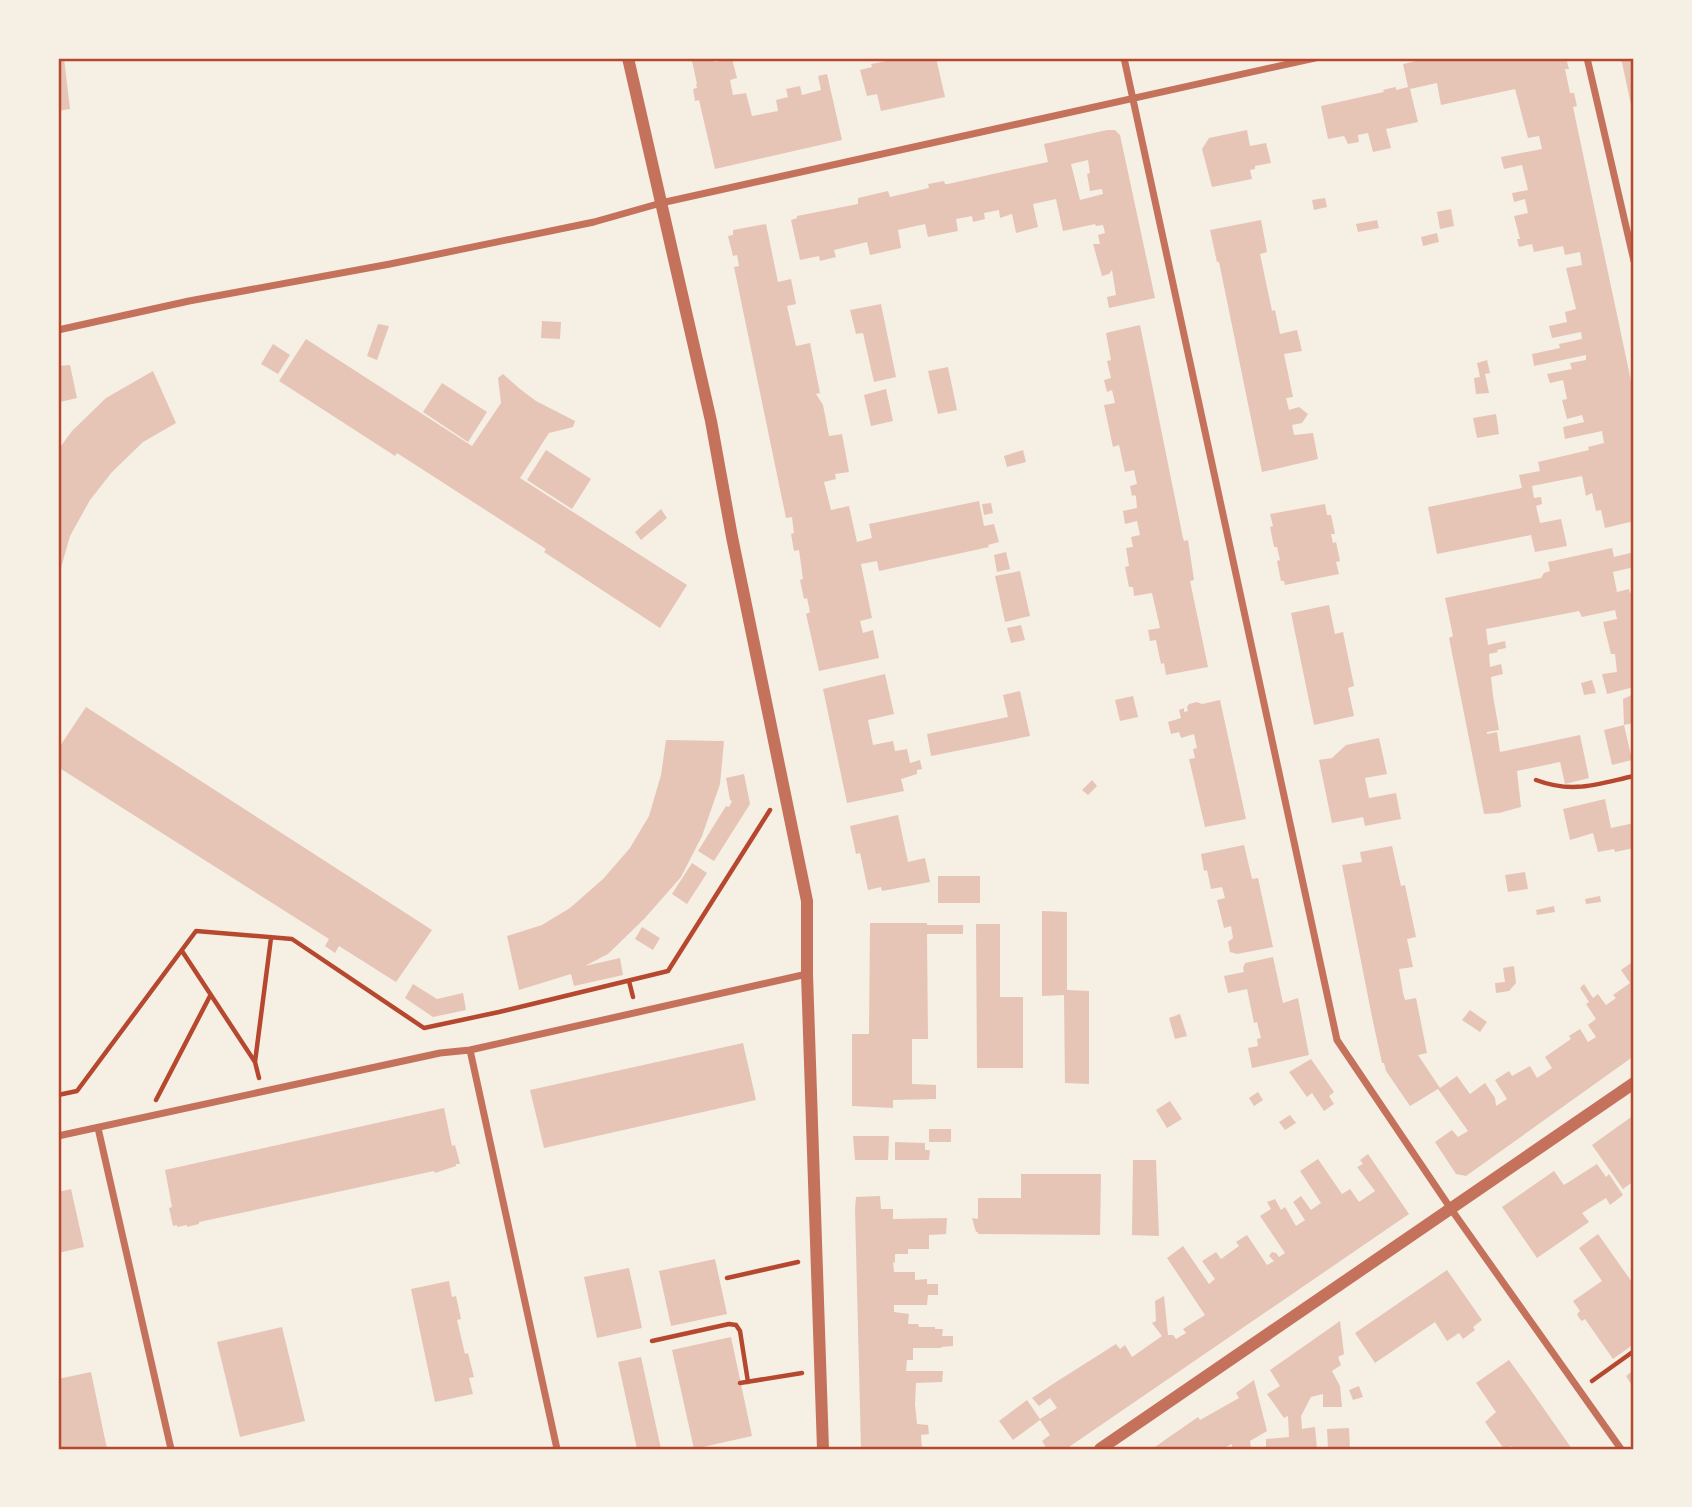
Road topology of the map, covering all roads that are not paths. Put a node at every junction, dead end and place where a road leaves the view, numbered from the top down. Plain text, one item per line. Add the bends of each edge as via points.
1 (628, 58) edge
2 (1124, 58) edge
3 (1315, 58) edge
4 (1587, 58) edge
5 (1132, 99) junction
6 (662, 203) junction
7 (1634, 261) edge
8 (58, 330) edge
9 (807, 974) junction
10 (470, 1049) junction
11 (1634, 1083) edge
12 (98, 1128) junction
13 (58, 1136) edge
14 (1451, 1209) junction
15 (171, 1449) edge
16 (557, 1449) edge
17 (823, 1449) edge
18 (1100, 1449) edge
19 (1621, 1449) edge

1 - 6 street
2 - 5 street
3 - 5 street
4 - 7 street
5 - 6 street
5 - 14 street via 1337,1040
6 - 8 street via 594,222
6 - 9 street via 711,421 807,901
9 - 10 street
9 - 17 street
10 - 12 street
10 - 16 street
11 - 14 street
12 - 13 street
12 - 15 street
14 - 18 street
14 - 19 street

